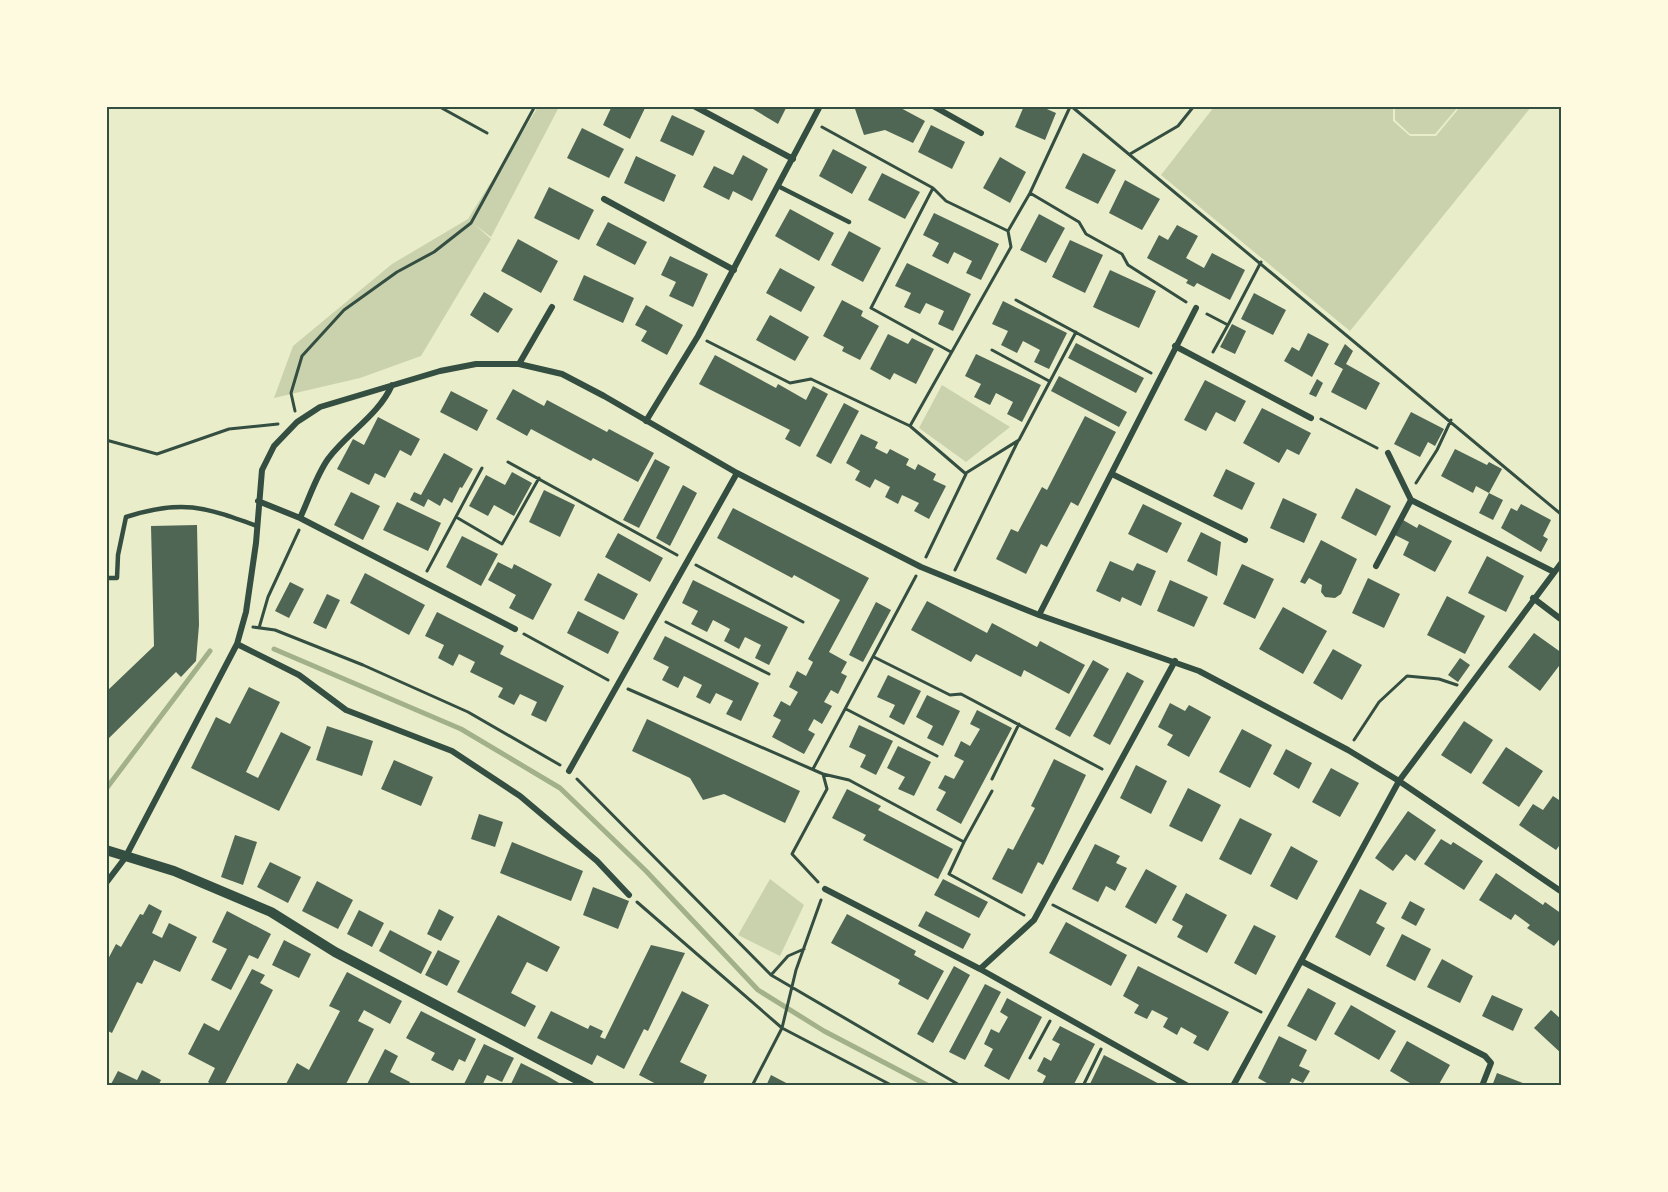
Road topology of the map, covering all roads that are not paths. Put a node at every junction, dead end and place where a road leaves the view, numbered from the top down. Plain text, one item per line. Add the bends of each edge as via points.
1 (694, 106) edge
2 (820, 106) edge
3 (933, 106) edge
4 (981, 133) dead end
5 (793, 159) junction
6 (777, 186) junction
7 (604, 199) dead end
8 (849, 222) dead end
9 (734, 270) junction
10 (552, 307) dead end
11 (1196, 308) road end
12 (1175, 346) junction
13 (519, 364) junction
14 (392, 385) junction
15 (1311, 418) road end
16 (646, 421) junction
17 (1388, 453) road end
18 (737, 473) junction
19 (1112, 474) junction
20 (1411, 500) junction
21 (258, 501) junction
22 (302, 519) junction
23 (257, 526) junction
24 (1245, 540) dead end
25 (1562, 562) edge
26 (1376, 566) dead end
27 (1554, 572) junction
28 (106, 578) edge
29 (1533, 598) junction
30 (1039, 615) junction
31 (1562, 620) edge
32 (515, 629) road end
33 (237, 644) junction
34 (1175, 661) junction
35 (569, 771) road end
36 (1400, 781) junction
37 (106, 850) edge
38 (125, 858) junction
39 (106, 884) edge
40 (825, 889) road end
41 (1562, 892) edge
42 (629, 895) road end
43 (1301, 961) junction
44 (980, 969) junction
45 (590, 1086) edge
46 (1188, 1086) edge
47 (1233, 1086) edge
48 (1482, 1086) edge

1 - 5 street
2 - 5 street
3 - 4 street
5 - 6 street
6 - 8 lane
6 - 9 street
7 - 9 street
9 - 16 street
10 - 13 street
11 - 12 street
12 - 15 street
12 - 19 street
13 - 14 street via 476,364
13 - 16 street via 562,374
14 - 21 street via 320,407 297,422 274,446 262,470
14 - 22 street via 383,405 352,431 327,460
16 - 18 street
17 - 20 street
18 - 30 street via 921,567
18 - 35 street
19 - 24 street
19 - 30 street
20 - 26 street
20 - 27 street
21 - 22 street
21 - 23 street
22 - 32 street
23 - 28 lane via 206,507 157,507 126,517 117,578
23 - 33 street
25 - 27 street
27 - 29 street
29 - 31 street
29 - 36 street
30 - 34 street
33 - 38 street
33 - 42 street via 299,675 346,710 452,751 520,796 597,861
34 - 36 street
34 - 44 street via 1034,921
36 - 41 street
36 - 43 street
37 - 38 street
38 - 39 street
38 - 45 street via 174,872 271,912 345,958
40 - 44 street
43 - 47 street
43 - 48 street via 1485,1056 1491,1062
44 - 46 street

